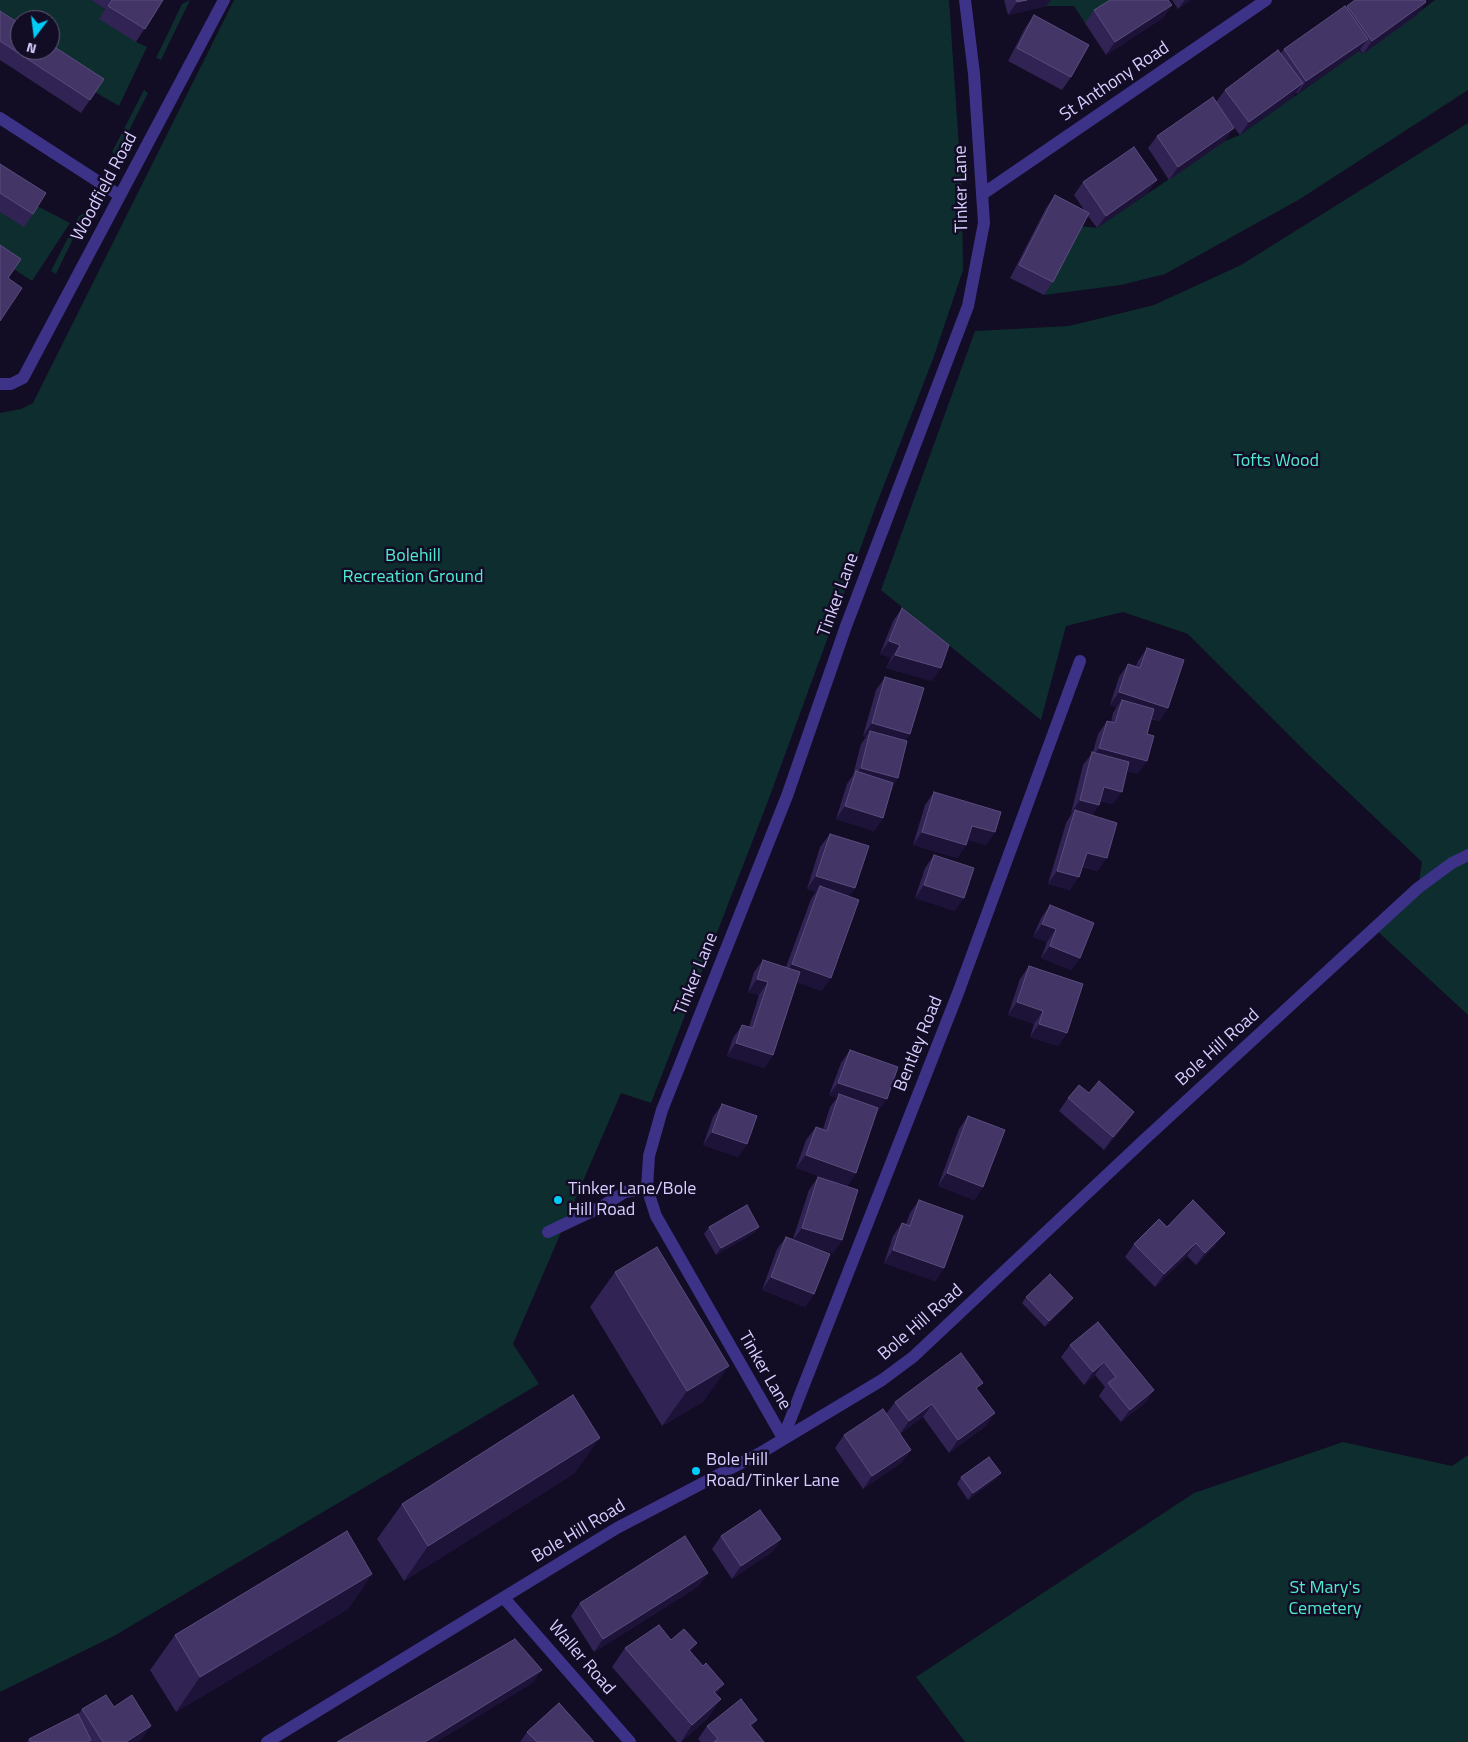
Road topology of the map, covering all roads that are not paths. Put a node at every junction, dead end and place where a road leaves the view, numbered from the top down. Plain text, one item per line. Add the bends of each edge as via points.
1 (224, 0) edge
2 (965, 0) edge
3 (1266, 0) edge
4 (0, 118) edge
5 (984, 192) junction
6 (119, 195) junction
7 (6, 384) edge
8 (1080, 661) dead end
9 (1468, 855) edge
10 (647, 1188) junction
11 (548, 1232) dead end
12 (783, 1438) junction
13 (504, 1598) junction
14 (267, 1742) edge
15 (630, 1742) edge

1 - 6 street, Woodfield Road
2 - 5 street, Tinker Lane
3 - 5 street, St Anthony Road
4 - 6 street
5 - 10 street, Tinker Lane via 984,223 968,306 846,626 787,796 662,1110 648,1156
6 - 7 street, Woodfield Road via 23,378
8 - 12 street, Bentley Road via 958,993
9 - 12 street, Bole Hill Road via 1418,888 1144,1139 913,1357 882,1380
10 - 11 street via 625,1192
10 - 12 street, Tinker Lane via 656,1216 673,1249
12 - 13 street, Bole Hill Road via 617,1528
13 - 14 street, Bole Hill Road
13 - 15 street, Waller Road

